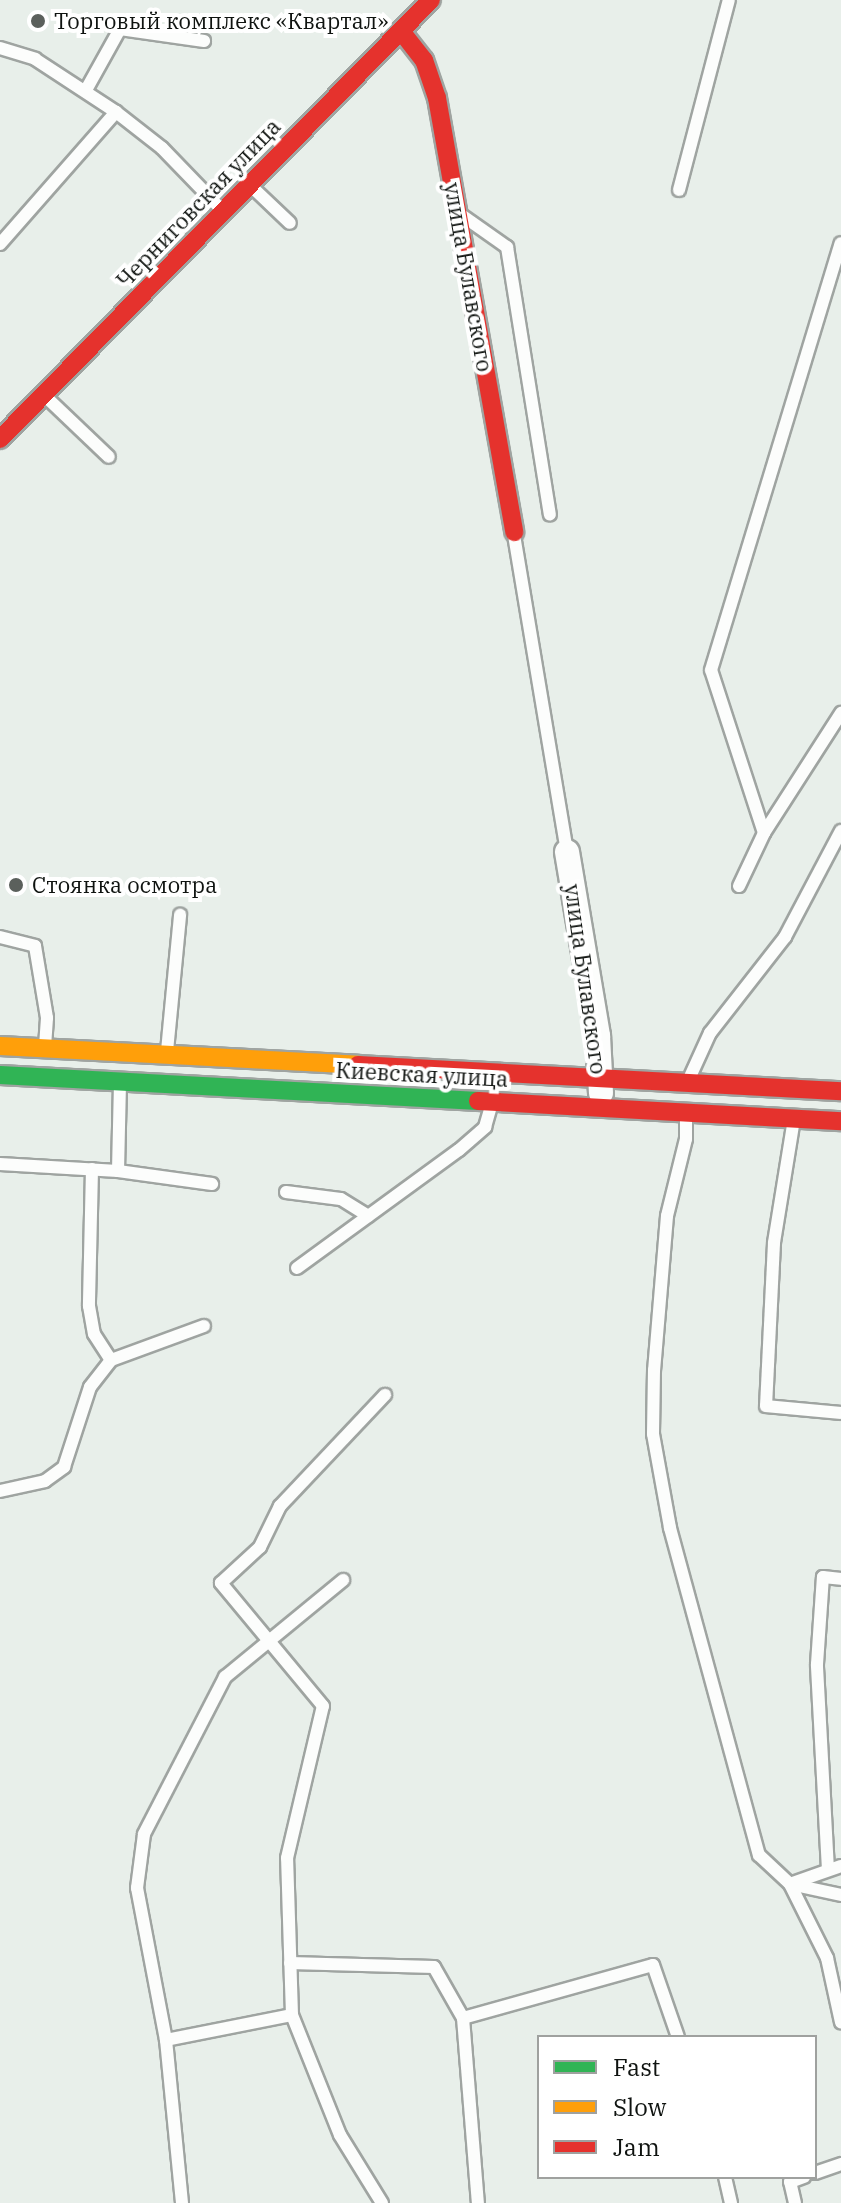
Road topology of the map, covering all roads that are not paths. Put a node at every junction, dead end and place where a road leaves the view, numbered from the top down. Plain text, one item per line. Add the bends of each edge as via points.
1 (431, 0) edge
2 (729, 0) edge
3 (401, 31) junction
4 (204, 41) dead end
5 (0, 48) edge
6 (86, 90) junction
7 (116, 112) junction
8 (249, 184) junction
9 (679, 190) dead end
10 (223, 211) junction
11 (457, 212) junction
12 (290, 223) dead end
13 (841, 243) edge
14 (0, 244) edge
15 (838, 261) edge
16 (44, 394) junction
17 (0, 439) edge
18 (109, 457) dead end
19 (550, 515) dead end
20 (514, 532) joint
21 (841, 713) edge
22 (841, 831) edge
23 (764, 833) junction
24 (567, 852) joint
25 (739, 886) dead end
26 (180, 915) dead end
27 (0, 937) edge
28 (0, 1046) edge
29 (45, 1048) junction
30 (122, 1052) junction
31 (166, 1055) junction
32 (494, 1072) junction
33 (0, 1075) edge
34 (43, 1078) junction
35 (602, 1078) junction
36 (120, 1082) junction
37 (688, 1082) junction
38 (795, 1088) junction
39 (841, 1091) edge
40 (493, 1101) junction
41 (601, 1107) junction
42 (686, 1112) junction
43 (794, 1118) junction
44 (841, 1121) edge
45 (0, 1164) edge
46 (92, 1169) junction
47 (118, 1171) junction
48 (212, 1184) dead end
49 (286, 1192) dead end
50 (368, 1216) junction
51 (297, 1268) dead end
52 (204, 1326) dead end
53 (111, 1360) junction
54 (385, 1395) dead end
55 (841, 1413) edge
56 (0, 1491) edge
57 (841, 1579) edge
58 (343, 1580) dead end
59 (269, 1641) junction
60 (841, 1866) edge
61 (828, 1870) junction
62 (790, 1884) junction
63 (841, 1895) edge
64 (290, 1963) junction
65 (292, 2015) junction
66 (463, 2018) junction
67 (841, 2022) edge
68 (677, 2035) edge
69 (166, 2040) junction
70 (841, 2164) edge
71 (817, 2172) edge
72 (725, 2179) edge
73 (798, 2179) edge
74 (182, 2203) edge
75 (382, 2203) edge
76 (478, 2203) edge
77 (731, 2203) edge
78 (795, 2203) edge

1 - 3 street, Черниговская улица
2 - 9 lane
3 - 8 street, Черниговская улица
3 - 11 street, улица Булавского via 424,60 437,98
4 - 6 lane via 120,29
5 - 6 lane via 35,59
6 - 7 lane
7 - 10 lane via 162,148
7 - 14 lane
8 - 10 street, Черниговская улица
8 - 12 lane
10 - 16 street, Черниговская улица
11 - 19 lane via 507,247
11 - 20 street, улица Булавского
13 - 15 lane
15 - 23 lane via 711,670
16 - 17 street, Черниговская улица
16 - 18 lane
20 - 24 lane
21 - 23 lane
22 - 37 lane via 785,937 710,1033
23 - 25 lane
24 - 35 street, улица Булавского
26 - 31 lane
27 - 29 lane via 35,946 47,1018
28 - 29 street, Киевская улица
29 - 30 street, Киевская улица
29 - 34 lane
30 - 31 street, Киевская улица
30 - 36 lane
31 - 32 street, Киевская улица
32 - 35 street, Киевская улица
32 - 40 lane
33 - 34 street, Киевская улица
34 - 36 street, Киевская улица
35 - 37 street, Киевская улица
35 - 41 street, улица Булавского
36 - 40 street, Киевская улица
36 - 47 lane
37 - 38 street, Киевская улица
37 - 42 lane
38 - 39 street, Киевская улица
38 - 43 lane
40 - 41 street, Киевская улица
40 - 50 lane via 485,1127
41 - 42 street, Киевская улица
42 - 43 street, Киевская улица
42 - 62 lane via 686,1139 667,1216 657,1301 653,1434 673,1542 759,1855
43 - 44 street, Киевская улица
43 - 55 lane via 774,1243 766,1406
45 - 46 lane
46 - 47 lane
46 - 53 lane via 89,1306 94,1334
47 - 48 lane
49 - 50 lane via 341,1199
50 - 51 lane
52 - 53 lane
53 - 56 lane via 90,1387 64,1467 45,1481
54 - 59 lane via 280,1506 260,1547 221,1583
57 - 61 lane via 823,1577 817,1664
58 - 59 lane
59 - 64 lane via 323,1706 287,1858
59 - 69 lane via 225,1677 144,1834 137,1888
60 - 61 lane
61 - 62 lane
62 - 63 lane
62 - 67 lane via 827,1958
64 - 65 lane
64 - 66 lane via 434,1967
65 - 69 lane
65 - 75 lane via 340,2135
66 - 68 lane via 653,1965
66 - 76 lane
69 - 74 lane
70 - 71 lane
72 - 77 lane
73 - 78 lane via 790,2182

